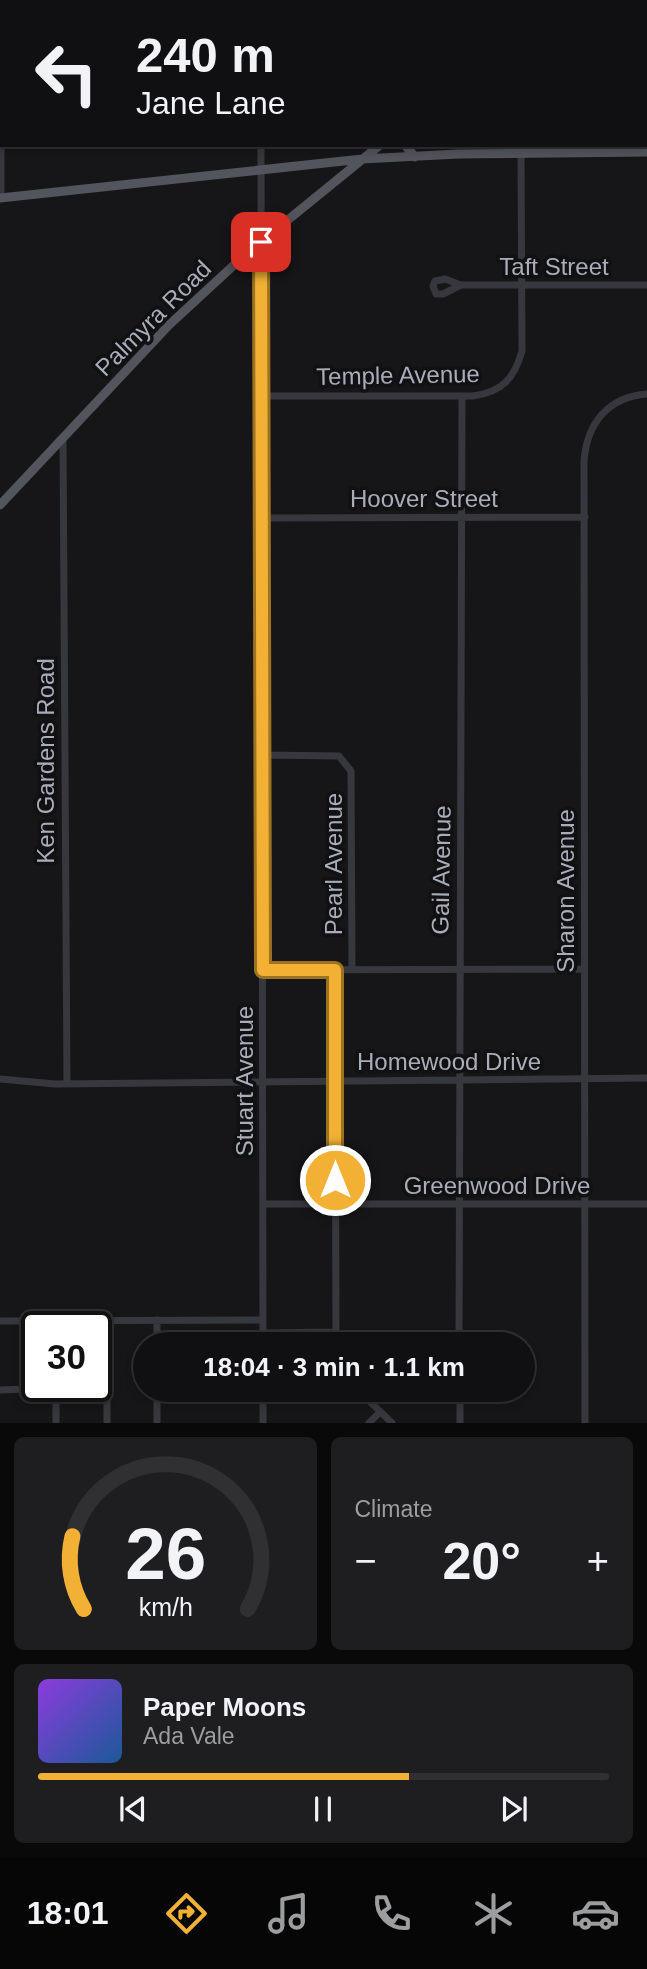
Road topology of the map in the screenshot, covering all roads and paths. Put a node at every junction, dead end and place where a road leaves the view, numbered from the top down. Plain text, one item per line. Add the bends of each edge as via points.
1 (0, 147) edge
2 (261, 147) edge
3 (377, 147) edge
4 (407, 147) edge
5 (647, 152) edge
6 (521, 153) junction
7 (415, 157) junction
8 (362, 159) junction
9 (261, 169) junction
10 (0, 198) edge
11 (261, 242) junction
12 (461, 285) dead end
13 (647, 285) edge
14 (522, 286) junction
15 (647, 394) edge
16 (462, 396) junction
17 (262, 397) junction
18 (63, 439) junction
19 (0, 505) edge
20 (462, 517) junction
21 (585, 517) junction
22 (263, 518) junction
23 (262, 755) junction
24 (352, 969) junction
25 (459, 969) junction
26 (584, 969) junction
27 (263, 970) junction
28 (335, 970) junction
29 (647, 1078) edge
30 (0, 1079) edge
31 (335, 1080) junction
32 (459, 1080) junction
33 (584, 1080) junction
34 (263, 1081) junction
35 (66, 1083) junction
36 (263, 1204) junction
37 (335, 1204) junction
38 (584, 1204) junction
39 (647, 1204) edge
40 (459, 1205) junction
41 (157, 1320) junction
42 (263, 1320) junction
43 (0, 1321) edge
44 (112, 1321) edge
45 (21, 1322) edge
46 (157, 1332) edge
47 (263, 1332) edge
48 (335, 1332) edge
49 (460, 1332) edge
50 (21, 1389) edge
51 (0, 1390) edge
52 (56, 1402) edge
53 (107, 1402) edge
54 (157, 1402) edge
55 (263, 1402) edge
56 (370, 1402) edge
57 (460, 1402) edge
58 (380, 1412) junction
59 (56, 1423) edge
60 (107, 1423) edge
61 (157, 1423) edge
62 (263, 1423) edge
63 (369, 1423) edge
64 (392, 1423) edge
65 (460, 1423) edge
66 (585, 1423) edge

1 - 10 street
2 - 9 street, Stuart Avenue
3 - 8 main road, Palmyra Road
4 - 7 main road
5 - 6 main road
6 - 7 main road
6 - 14 street, Temple Avenue
7 - 8 main road
8 - 9 main road
8 - 11 main road, Palmyra Road
9 - 10 main road
9 - 11 street, Stuart Avenue
11 - 17 street, Stuart Avenue
11 - 18 main road, Palmyra Road via 169,325
12 - 14 street, Taft Street
13 - 14 street, Taft Street
14 - 16 street, Temple Avenue via 522,351 511,379 488,394
15 - 21 street, Sharon Avenue via 616,402 590,430 584,461
16 - 17 street, Temple Avenue
16 - 20 street, Gail Avenue
17 - 22 street, Stuart Avenue
18 - 19 main road, Palmyra Road
18 - 35 street, Ken Gardens Road
20 - 21 street, Hoover Street
20 - 22 street, Hoover Street
20 - 25 street, Gail Avenue
21 - 26 street, Sharon Avenue
22 - 23 street, Stuart Avenue
23 - 24 street, Pearl Avenue via 339,756 351,771
23 - 27 street, Stuart Avenue
24 - 25 street
24 - 28 street
25 - 26 street
25 - 32 street, Gail Avenue
26 - 33 street, Sharon Avenue
27 - 28 street
27 - 34 street, Stuart Avenue
28 - 31 street, Pearl Avenue
29 - 33 street, Homewood Drive
30 - 35 street, Homewood Drive
31 - 32 street, Homewood Drive
31 - 34 street, Homewood Drive
31 - 37 street, Pearl Avenue
32 - 33 street, Homewood Drive
32 - 40 street, Gail Avenue
33 - 38 street, Sharon Avenue
34 - 35 street, Homewood Drive
34 - 36 street, Stuart Avenue
36 - 37 street, Greenwood Drive
36 - 42 street, Stuart Avenue
37 - 40 street, Greenwood Drive
37 - 48 street, Pearl Avenue
38 - 39 street, Greenwood Drive
38 - 40 street, Greenwood Drive
38 - 66 street, Sharon Avenue
40 - 49 street, Gail Avenue
41 - 42 street
41 - 44 street
41 - 46 street
42 - 47 street, Stuart Avenue
43 - 45 street
50 - 51 street
52 - 59 street
53 - 60 street
54 - 61 street
55 - 62 street
56 - 58 street
57 - 65 street
58 - 63 street
58 - 64 street

